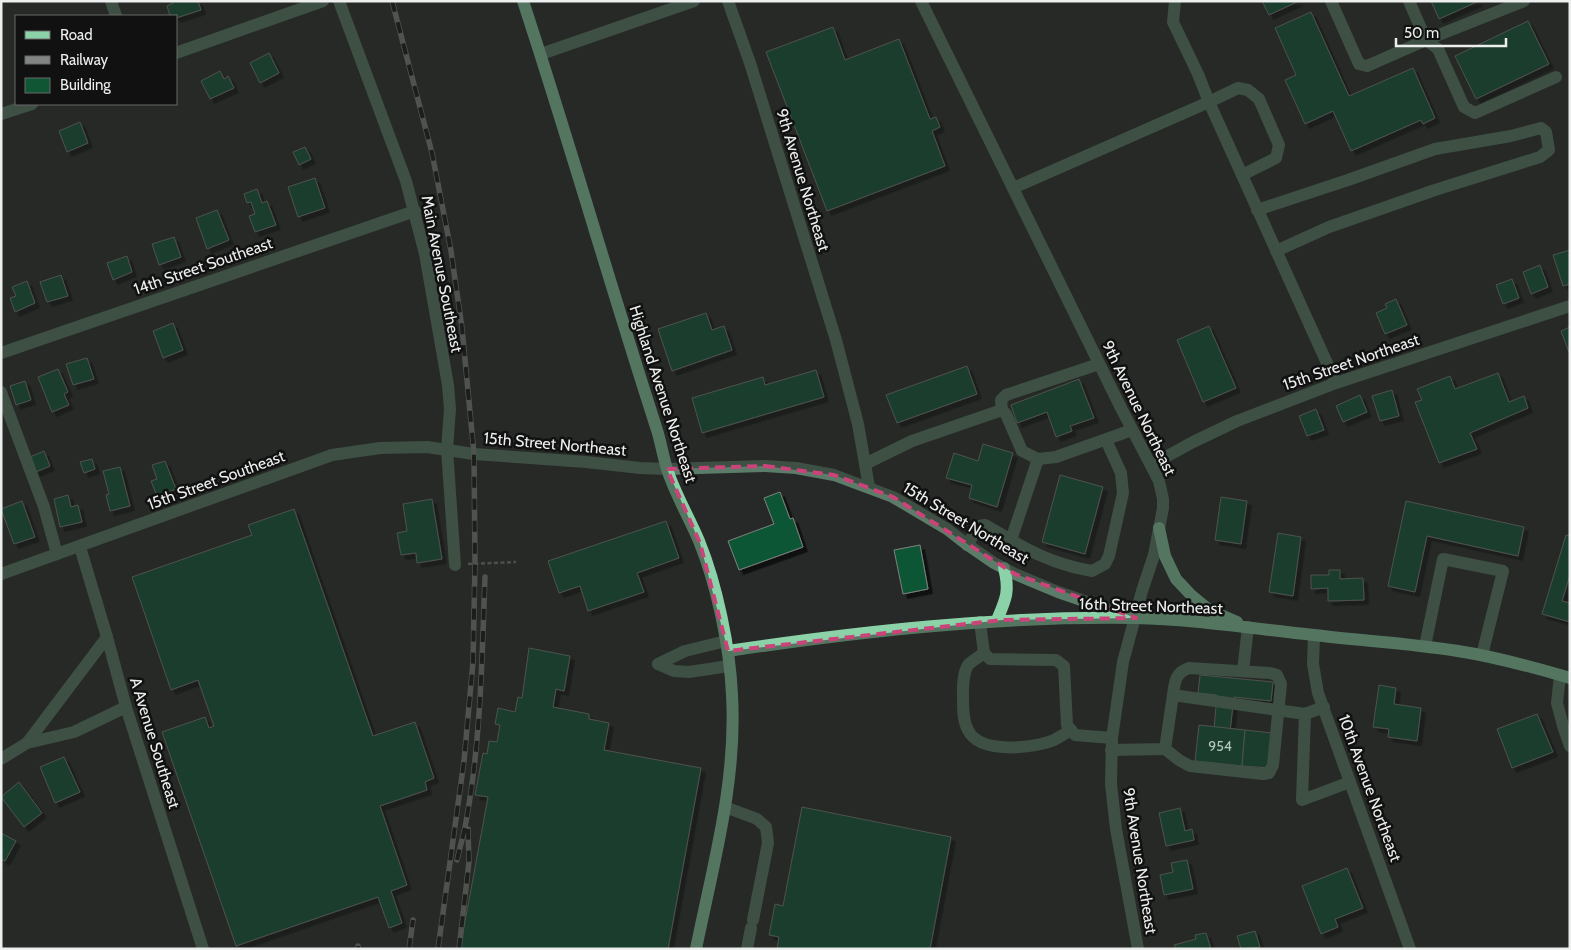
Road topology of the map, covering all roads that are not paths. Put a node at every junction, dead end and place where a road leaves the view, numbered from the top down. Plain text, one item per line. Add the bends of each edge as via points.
1 (111, 1) edge
2 (323, 1) edge
3 (339, 1) edge
4 (524, 1) edge
5 (694, 1) edge
6 (728, 1) edge
7 (921, 1) edge
8 (1175, 1) edge
9 (1331, 1) edge
10 (1409, 1) edge
11 (1524, 1) edge
12 (116, 15) edge
13 (1426, 40) junction
14 (178, 52) edge
15 (541, 54) junction
16 (1556, 77) dead end
17 (1209, 102) junction
18 (29, 105) edge
19 (1, 114) edge
20 (1242, 175) junction
21 (1013, 188) junction
22 (415, 210) junction
23 (1257, 210) junction
24 (1276, 251) junction
25 (1570, 306) edge
26 (1, 353) edge
27 (1099, 364) junction
28 (1336, 383) junction
29 (1, 392) edge
30 (1002, 410) junction
31 (1132, 430) junction
32 (1106, 440) junction
33 (447, 449) junction
34 (1038, 459) junction
35 (865, 464) junction
36 (1150, 465) junction
37 (667, 469) junction
38 (869, 487) junction
39 (1159, 528) junction
40 (1011, 540) junction
41 (967, 545) junction
42 (80, 546) junction
43 (57, 554) junction
44 (455, 565) road end
45 (1004, 568) junction
46 (1, 574) edge
47 (1136, 618) junction
48 (997, 620) junction
49 (980, 622) junction
50 (1248, 627) junction
51 (1314, 635) junction
52 (107, 637) junction
53 (727, 646) junction
54 (1425, 646) junction
55 (984, 653) junction
56 (1482, 655) junction
57 (730, 666) junction
58 (1243, 671) junction
59 (1565, 676) edge
60 (1173, 695) junction
61 (126, 707) junction
62 (1324, 707) junction
63 (1279, 710) junction
64 (1305, 714) junction
65 (1071, 730) junction
66 (1568, 737) edge
67 (27, 743) junction
68 (1112, 744) junction
69 (1165, 749) junction
70 (1, 759) edge
71 (1350, 782) junction
72 (725, 808) junction
73 (203, 949) edge
74 (696, 949) edge
75 (747, 949) edge
76 (1138, 949) edge
77 (1410, 949) edge

1 - 12 street
2 - 14 street
3 - 22 street, Main Avenue Southeast
4 - 15 main road, Highland Avenue Northeast
5 - 15 street
6 - 35 street, 9th Avenue Northeast via 836,340
7 - 21 street, 9th Avenue Northeast
8 - 17 street via 1173,22
9 - 13 street via 1359,64 1367,66
10 - 13 street
11 - 13 street
13 - 16 street via 1438,49 1464,107 1475,113
15 - 37 main road, Highland Avenue Northeast via 659,434
17 - 20 street
17 - 20 street via 1238,88 1248,90 1259,99 1279,145 1276,158
17 - 21 street
18 - 19 street
20 - 23 street
21 - 27 street, 9th Avenue Northeast
22 - 26 street, 14th Street Southeast
22 - 33 street, Main Avenue Southeast via 448,385
23 - 24 street
23 - 24 street via 1435,149 1542,128 1546,132 1548,150 1540,157 1329,227
24 - 28 street
25 - 28 street, 15th Street Northeast
27 - 30 street via 1006,395 1001,400
27 - 31 street, 9th Avenue Northeast
28 - 36 street, 15th Street Northeast via 1237,421
29 - 43 street via 44,507
30 - 34 street via 1022,451
30 - 35 street via 912,441
31 - 32 street
31 - 36 street, 9th Avenue Northeast
32 - 34 street via 1056,457
32 - 40 street via 1120,473 1123,493 1105,564 1092,571 1069,568
33 - 37 street, 15th Street Northeast via 474,454
33 - 42 street, 15th Street Southeast via 380,448 332,456
33 - 44 street, Main Avenue Southeast
34 - 40 street
35 - 38 street, 9th Avenue Northeast
36 - 39 street, 9th Avenue Northeast via 1159,481 1163,499
37 - 38 street, 15th Street Northeast via 796,468 834,475
37 - 53 main road, Highland Avenue Northeast via 700,543
38 - 41 street, 15th Street Northeast via 893,497 947,529
39 - 47 street, 9th Avenue Northeast
39 - 50 main road via 1165,556 1176,579 1209,610
40 - 41 street via 985,524 979,526
41 - 45 street, 15th Street Northeast
42 - 43 street, 15th Street Southeast
42 - 52 street, A Avenue Southeast
43 - 46 street, 15th Street Southeast
45 - 47 street, 15th Street Northeast via 1058,592
45 - 48 main road via 1008,590
47 - 48 main road, 16th Street Northeast
47 - 50 main road, 16th Street Northeast
47 - 68 street, 9th Avenue Northeast via 1123,662
48 - 49 main road, 16th Street Northeast
49 - 53 main road, 16th Street Northeast
49 - 55 street
50 - 51 main road, 16th Street Northeast
50 - 58 street
51 - 54 main road, 16th Street Northeast
51 - 62 street, 10th Avenue Northeast via 1313,664
52 - 61 street, A Avenue Southeast
52 - 67 street
53 - 57 main road, Highland Avenue Northeast
53 - 57 street via 685,651 658,664 674,671 689,672
54 - 56 main road, 16th Street Northeast
54 - 56 street via 1443,559 1503,571
55 - 65 street via 990,659 1056,660 1064,666 1067,725
55 - 65 street via 969,665 963,682 963,711 968,731 975,739 1006,748 1030,747 1055,740
56 - 59 main road, 16th Street Northeast
57 - 72 main road, Highland Avenue Northeast via 733,715
58 - 60 street via 1185,669 1176,676
58 - 63 street via 1278,677 1281,684
59 - 66 street via 1557,703
60 - 63 street
60 - 69 street
61 - 67 street via 74,732
61 - 73 street, A Avenue Southeast
62 - 64 street
62 - 71 street, 10th Avenue Northeast
63 - 64 street
63 - 69 street via 1273,765 1269,773 1190,766
64 - 71 street via 1302,800
65 - 68 street via 1075,735
67 - 70 street
68 - 69 street
68 - 76 street, 9th Avenue Northeast via 1111,784 1116,829
71 - 77 street, 10th Avenue Northeast
72 - 74 main road, Highland Avenue Northeast
72 - 75 street via 757,819 766,826 768,843

